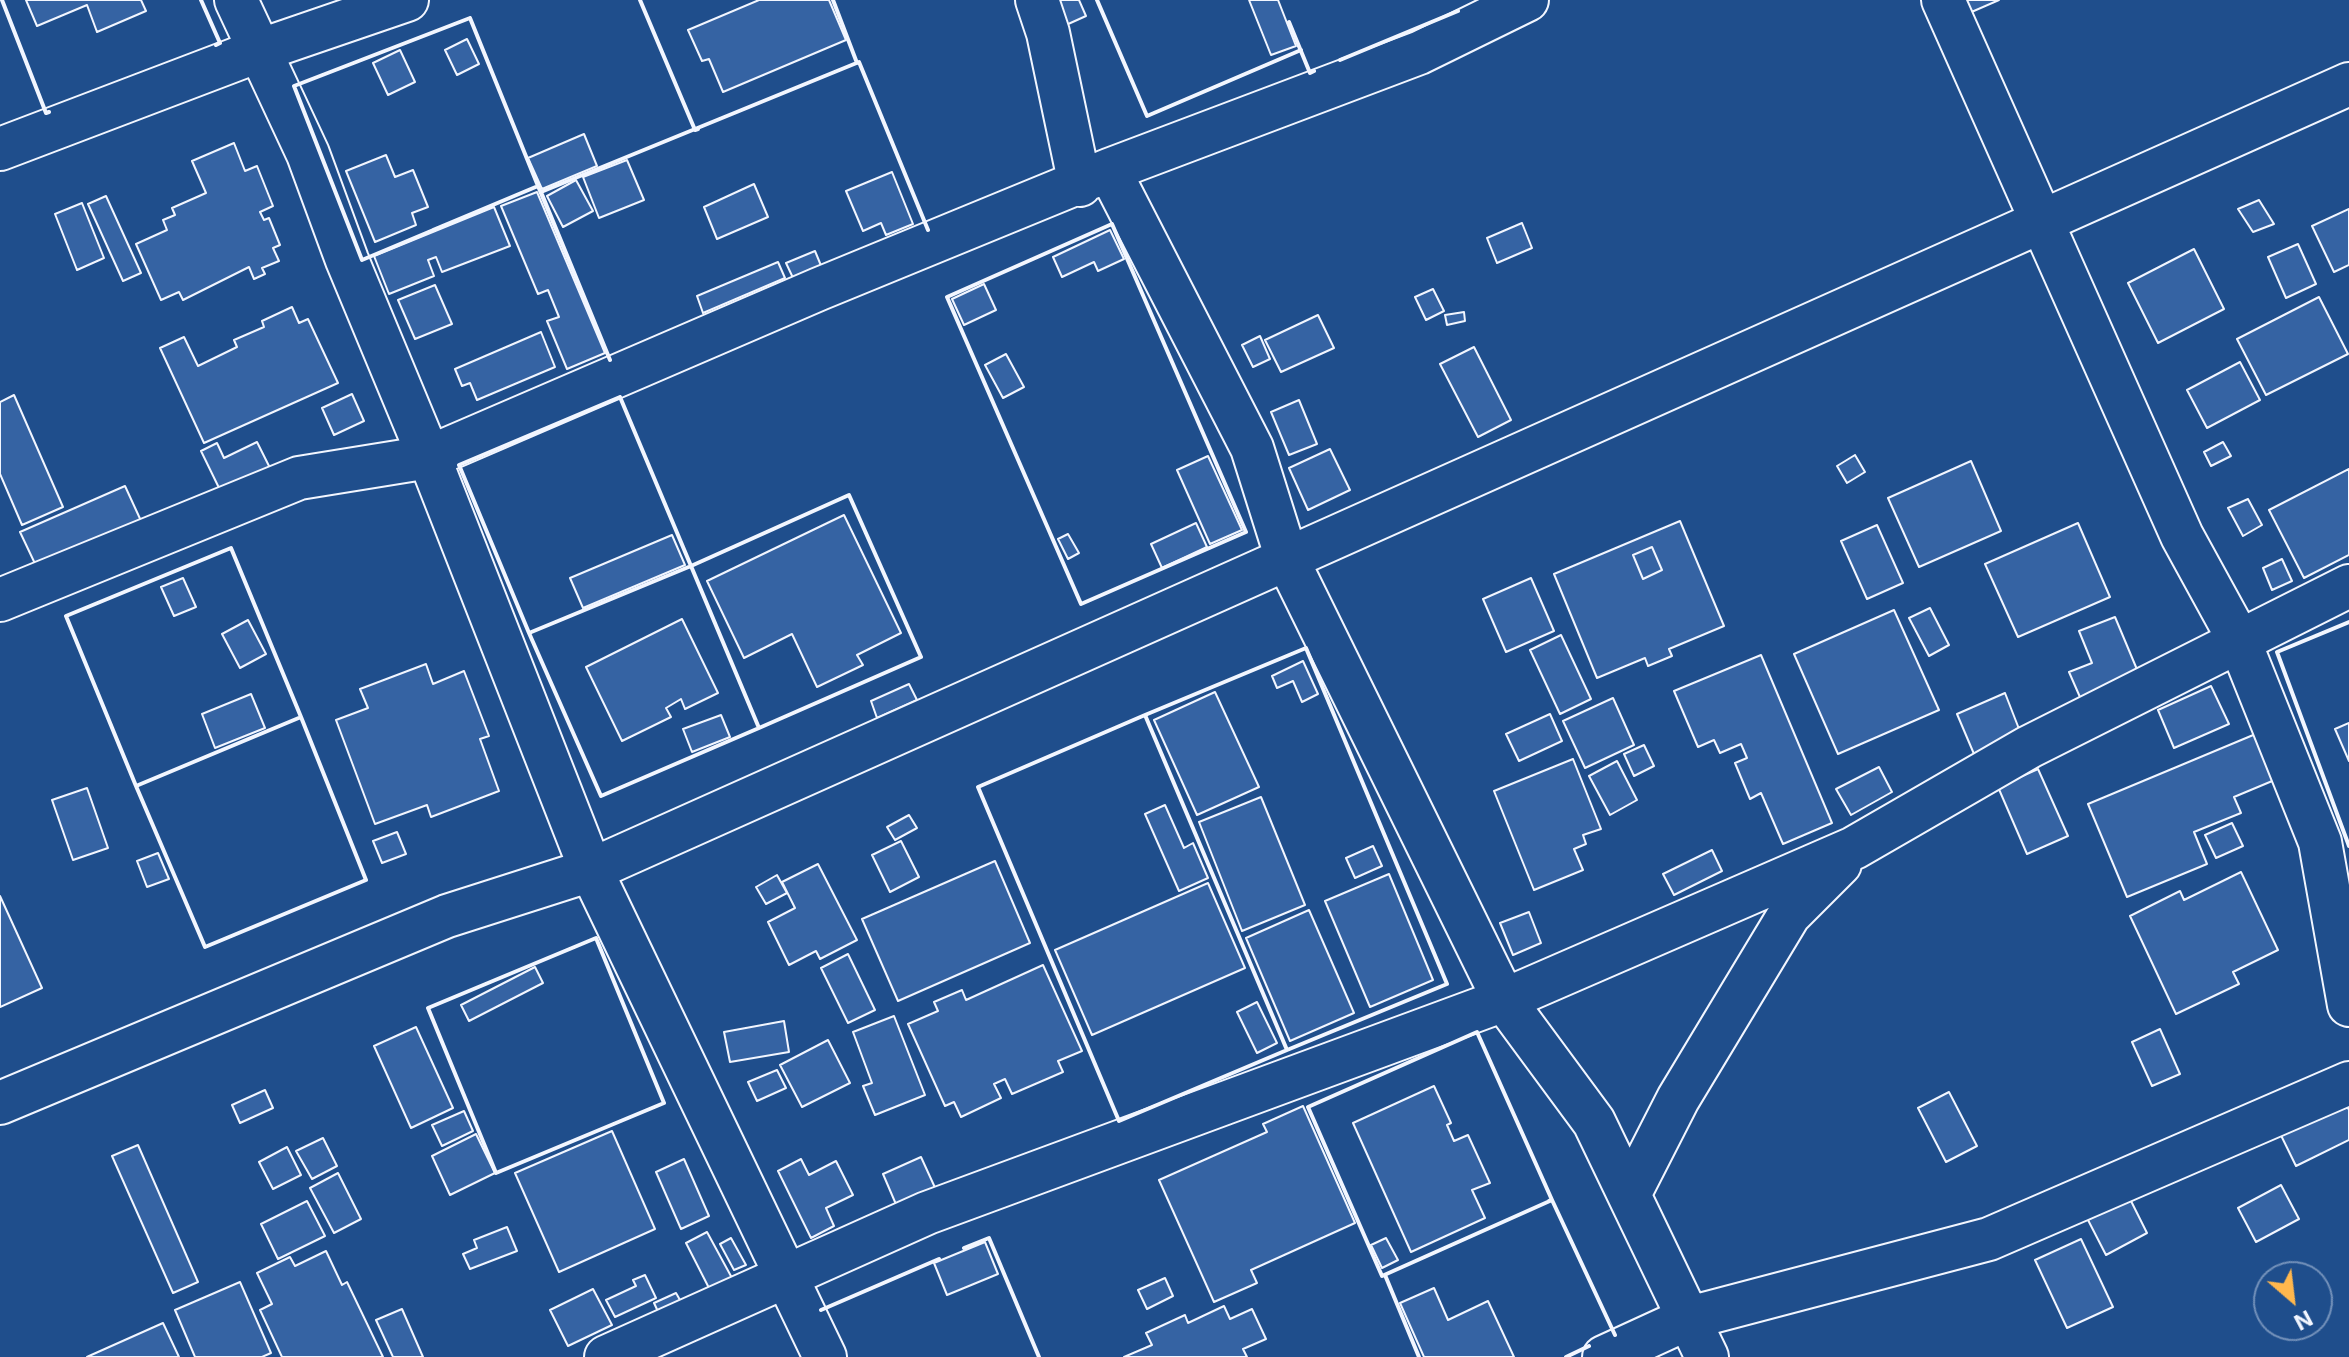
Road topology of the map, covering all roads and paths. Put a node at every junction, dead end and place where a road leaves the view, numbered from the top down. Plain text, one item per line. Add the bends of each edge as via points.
1 (236, 0) edge
2 (407, 0) edge
3 (1037, 0) edge
4 (1527, 0) edge
5 (1943, 0) edge
6 (258, 51) junction
7 (2349, 84) edge
8 (0, 149) edge
9 (1094, 178) junction
10 (2043, 219) junction
11 (429, 457) junction
12 (1287, 559) junction
13 (2349, 586) edge
14 (0, 600) edge
15 (2239, 640) junction
16 (1854, 848) junction
17 (591, 870) junction
18 (1504, 1000) junction
19 (2349, 1005) edge
20 (2349, 1083) edge
21 (0, 1103) edge
22 (1630, 1193) junction
23 (788, 1276) junction
24 (1689, 1318) junction
25 (606, 1357) edge
26 (825, 1357) edge
27 (1604, 1357) edge
28 (1707, 1357) edge

1 - 6 street
2 - 6 street
3 - 9 street
4 - 9 street via 1419,53
5 - 10 street
6 - 8 street
6 - 11 street via 308,154
7 - 10 street
9 - 11 street via 819,289
9 - 12 street via 1252,448
10 - 12 street
10 - 15 street via 2182,536
11 - 14 street via 299,478
11 - 17 street
12 - 17 street
12 - 18 street
13 - 15 street
15 - 16 street via 2029,747
15 - 19 street via 2320,842
16 - 18 street
16 - 22 street via 1789,915 1678,1099
17 - 21 street via 447,916
17 - 23 street
18 - 22 street via 1594,1122
18 - 23 street via 927,1213
20 - 24 street via 1989,1239
22 - 24 street
23 - 25 street
23 - 26 street
24 - 27 street
24 - 28 street

